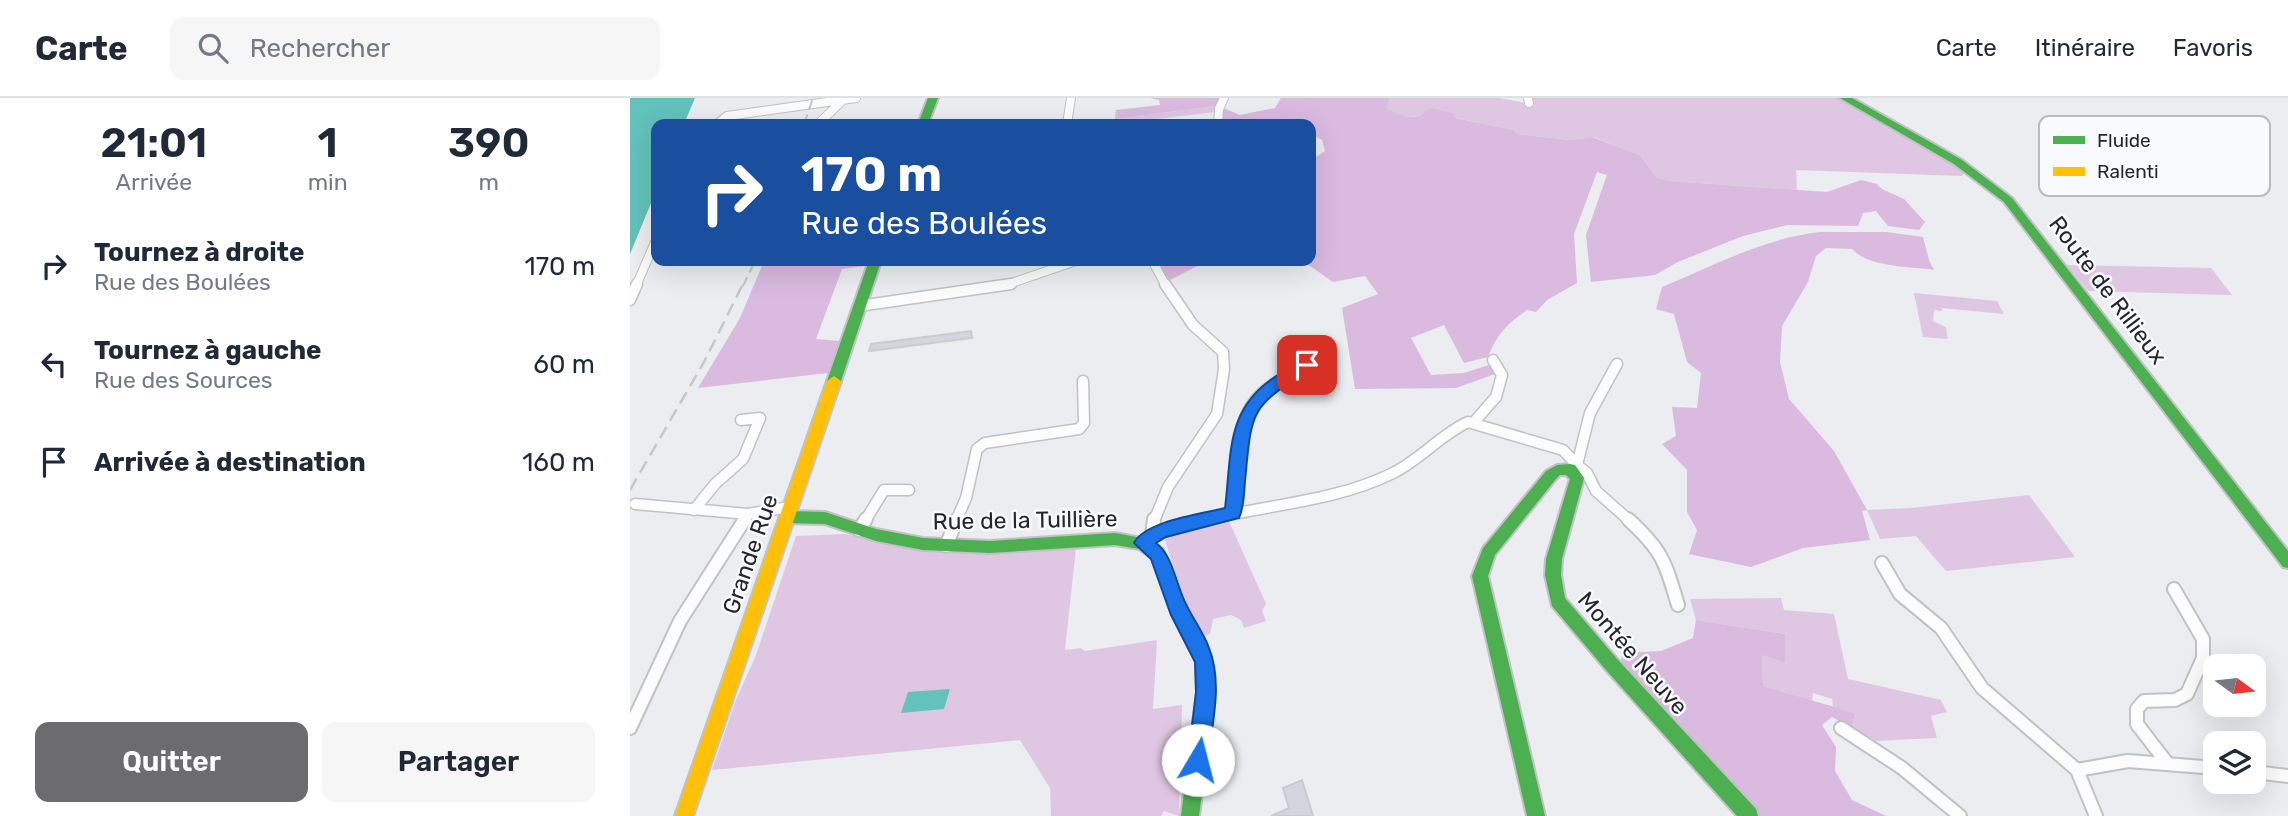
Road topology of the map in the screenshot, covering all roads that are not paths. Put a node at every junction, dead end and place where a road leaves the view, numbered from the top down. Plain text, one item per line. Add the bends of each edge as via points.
1 (856, 98) edge
2 (933, 98) edge
3 (1071, 98) edge
4 (1224, 98) edge
5 (1845, 98) edge
6 (825, 100) edge
7 (843, 100) junction
8 (723, 119) edge
9 (823, 119) edge
10 (925, 119) edge
11 (1068, 119) edge
12 (1219, 119) edge
13 (651, 252) edge
14 (874, 266) edge
15 (1062, 266) edge
16 (1156, 266) edge
17 (630, 300) edge
18 (859, 306) junction
19 (1493, 360) dead end
20 (1617, 364) dead end
21 (1307, 365) dead end
22 (1083, 381) dead end
23 (740, 420) dead end
24 (1474, 422) junction
25 (1576, 469) junction
26 (909, 490) dead end
27 (635, 504) dead end
28 (694, 510) junction
29 (788, 512) junction
30 (1233, 513) junction
31 (748, 514) junction
32 (859, 530) junction
33 (1147, 539) junction
34 (946, 546) junction
35 (2288, 562) edge
36 (1882, 563) dead end
37 (2174, 589) dead end
38 (1678, 605) dead end
39 (630, 728) edge
40 (1841, 728) dead end
41 (2167, 763) junction
42 (2203, 767) edge
43 (2077, 770) junction
44 (2266, 773) edge
45 (2288, 776) edge
46 (684, 816) edge
47 (1190, 816) edge
48 (1536, 816) edge
49 (1749, 816) edge
50 (1960, 816) edge
51 (2096, 816) edge

1 - 7 street
2 - 10 street
3 - 11 street
4 - 12 street
5 - 35 street, Route de Rillieux via 1958,162 2008,200
6 - 7 street
6 - 8 street
7 - 9 street
13 - 17 street
14 - 18 street, Grande Rue
15 - 18 street via 1008,285
16 - 33 street via 1193,325 1223,352 1224,360 1217,414 1168,487
18 - 29 street, Grande Rue
19 - 24 street via 1502,375 1500,389
20 - 25 street via 1590,414
21 - 30 street via 1268,389 1250,408 1243,426
22 - 34 street via 1084,423 1079,429 985,443 977,449 966,498
23 - 28 street via 760,418 743,459
24 - 25 street via 1563,450
24 - 30 street via 1450,430 1396,472 1356,489
25 - 38 street via 1587,473 1597,491 1652,541 1665,560
25 - 48 street via 1562,468 1551,475 1488,552 1480,576
25 - 49 street, Montée Neuve via 1576,485 1554,559 1558,601
26 - 32 street via 884,490
27 - 28 street
28 - 31 street
29 - 31 street
29 - 32 street, Rue de la Tuillière
29 - 46 street, Grande Rue
30 - 33 street
31 - 39 street via 680,621
32 - 34 street, Rue de la Tuillière
33 - 34 street, Rue de la Tuillière
33 - 47 street via 1158,554 1204,662 1205,703
36 - 43 street via 1900,594 1941,628 1982,688
37 - 41 street via 2203,639 2203,658 2187,694 2175,700 2144,701 2137,709 2137,724
40 - 50 street via 1902,768
41 - 42 street
41 - 43 street via 2128,761
43 - 51 street
44 - 45 street

